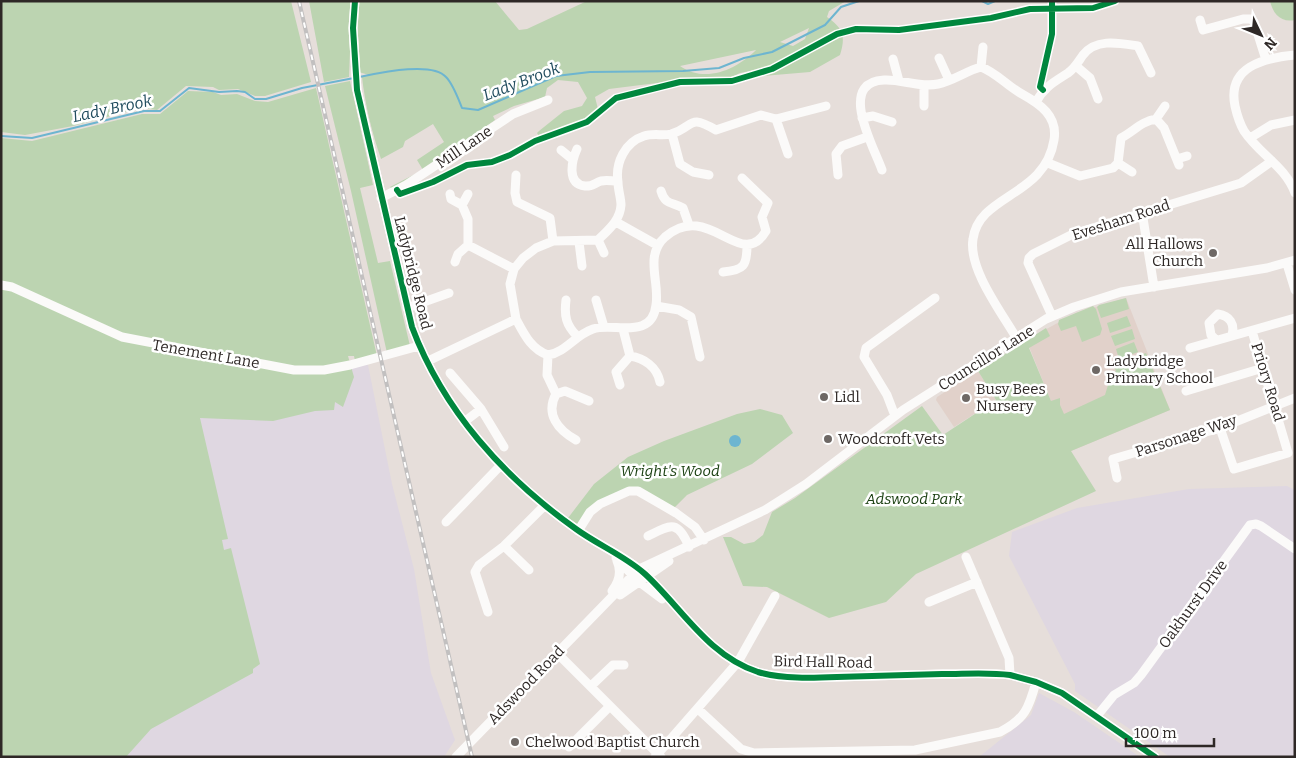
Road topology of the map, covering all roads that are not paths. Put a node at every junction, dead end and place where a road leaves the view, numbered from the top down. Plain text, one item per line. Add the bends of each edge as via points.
1 (356, 1) edge
2 (1200, 20) dead end
3 (983, 47) dead end
4 (1295, 55) edge
5 (939, 58) dead end
6 (893, 59) dead end
7 (1266, 60) junction
8 (1076, 66) junction
9 (981, 67) junction
10 (1152, 68) dead end
11 (950, 80) junction
12 (899, 81) junction
13 (924, 85) junction
14 (1100, 93) dead end
15 (548, 100) dead end
16 (1036, 102) junction
17 (826, 106) dead end
18 (924, 106) dead end
19 (1165, 106) dead end
20 (862, 118) junction
21 (1156, 118) junction
22 (776, 119) junction
23 (1295, 120) edge
24 (892, 122) dead end
25 (672, 134) junction
26 (867, 137) junction
27 (1250, 138) junction
28 (577, 149) dead end
29 (561, 150) dead end
30 (788, 154) dead end
31 (1187, 156) dead end
32 (572, 159) junction
33 (1272, 162) junction
34 (1048, 163) junction
35 (1118, 163) junction
36 (882, 170) dead end
37 (1132, 172) dead end
38 (516, 175) dead end
39 (709, 175) dead end
40 (838, 175) dead end
41 (742, 178) dead end
42 (617, 180) junction
43 (1295, 193) edge
44 (450, 194) dead end
45 (468, 194) dead end
46 (660, 197) dead end
47 (381, 198) junction
48 (462, 205) junction
49 (1142, 212) junction
50 (616, 222) junction
51 (689, 226) junction
52 (598, 240) junction
53 (553, 241) junction
54 (578, 242) junction
55 (468, 245) junction
56 (657, 245) junction
57 (748, 245) junction
58 (604, 253) dead end
59 (454, 262) dead end
60 (1291, 262) edge
61 (582, 266) dead end
62 (514, 270) junction
63 (723, 272) dead end
64 (1, 285) edge
65 (1154, 287) junction
66 (1295, 290) edge
67 (449, 293) dead end
68 (935, 298) dead end
69 (566, 300) dead end
70 (596, 300) dead end
71 (656, 306) junction
72 (407, 308) junction
73 (1052, 316) junction
74 (1295, 318) edge
75 (516, 319) junction
76 (604, 327) junction
77 (623, 329) junction
78 (1252, 331) junction
79 (1232, 335) junction
80 (578, 336) junction
81 (1017, 339) junction
82 (1216, 340) junction
83 (419, 346) junction
84 (1190, 348) dead end
85 (548, 355) junction
86 (630, 356) junction
87 (700, 357) dead end
88 (428, 361) junction
89 (1263, 368) junction
90 (450, 373) dead end
91 (660, 382) dead end
92 (620, 385) dead end
93 (1186, 391) dead end
94 (556, 394) junction
95 (887, 394) junction
96 (1295, 398) edge
97 (589, 401) dead end
98 (1275, 404) junction
99 (480, 409) junction
100 (903, 410) junction
101 (895, 416) junction
102 (464, 422) junction
103 (1220, 428) junction
104 (576, 440) dead end
105 (504, 447) dead end
106 (500, 466) junction
107 (1117, 478) dead end
108 (544, 506) junction
109 (446, 522) dead end
110 (578, 531) junction
111 (648, 536) dead end
112 (708, 538) junction
113 (504, 546) junction
114 (689, 547) junction
115 (1295, 549) edge
116 (612, 552) junction
117 (966, 557) dead end
118 (529, 570) dead end
119 (639, 575) junction
120 (977, 582) junction
121 (775, 596) dead end
122 (929, 602) dead end
123 (488, 612) dead end
124 (595, 612) junction
125 (557, 653) junction
126 (738, 662) junction
127 (624, 665) dead end
128 (1010, 674) junction
129 (1036, 682) junction
130 (591, 686) junction
131 (610, 706) junction
132 (698, 709) junction
133 (1096, 716) junction
134 (569, 747) dead end
135 (914, 754) edge
136 (658, 756) edge
137 (456, 757) edge
138 (1155, 757) edge

1 - 47 street, Ladybridge Road via 353,28 357,90
2 - 7 street via 1203,30 1251,19
3 - 9 street
4 - 7 street
5 - 11 street
6 - 12 street
7 - 27 street via 1242,73 1233,93 1241,125
8 - 10 street via 1089,48 1113,42 1141,43
8 - 14 street
8 - 16 street via 1042,90
9 - 11 street
9 - 16 street via 997,74
11 - 13 street
12 - 13 street
12 - 20 street via 882,80 867,87 860,101
13 - 18 street
15 - 47 street, Mill Lane via 513,114
16 - 34 street via 1048,113 1055,132
17 - 22 street
19 - 21 street
20 - 24 street via 873,116
20 - 26 street
21 - 31 street via 1164,128 1178,162
21 - 35 street via 1118,136
22 - 25 street via 761,115 716,130 696,121
22 - 30 street
23 - 27 street via 1271,125
25 - 39 street via 680,164 693,172
25 - 42 street via 644,136 628,146 618,164
26 - 36 street
26 - 40 street via 842,146 836,154
27 - 33 street
28 - 32 street
29 - 32 street
32 - 42 street via 571,170 575,180 584,186
33 - 43 street via 1285,173
33 - 49 street, Evesham Road via 1235,186
34 - 35 street via 1080,176 1114,168
34 - 81 street via 1026,186 981,218 972,241 972,254 979,271
35 - 37 street
38 - 53 street via 517,202 550,218
41 - 57 street via 768,203 762,217 766,231 763,237
42 - 50 street via 621,206
44 - 48 street via 450,200
45 - 48 street
46 - 51 street via 683,208
47 - 72 street, Ladybridge Road
48 - 55 street via 468,220
49 - 65 street
49 - 73 street, Evesham Road via 1073,234 1030,256 1028,263
50 - 52 street
50 - 56 street
51 - 56 street via 679,228
51 - 57 street via 713,229 736,244
52 - 54 street
52 - 58 street
53 - 54 street
53 - 62 street via 529,252
54 - 61 street
55 - 59 street
55 - 62 street
56 - 71 street via 654,260
57 - 63 street via 744,265 737,271
60 - 65 street, Councillor Lane
60 - 66 street
62 - 75 street via 510,290
64 - 83 street, Tenement Lane via 12,287 122,337 294,370 324,370
65 - 73 street, Councillor Lane via 1104,297
67 - 72 street
68 - 95 street via 866,348 864,357
69 - 80 street via 564,314
70 - 76 street
71 - 77 street via 650,320 643,325
71 - 87 street via 679,310 690,317
72 - 83 street, Ladybridge Road
73 - 81 street, Councillor Lane
74 - 78 street
75 - 85 street via 530,343
75 - 88 street
76 - 77 street
76 - 80 street
77 - 86 street
78 - 79 street
78 - 89 street, Priory Road
79 - 82 street
79 - 82 street via 1231,320 1218,314 1209,323 1211,335
80 - 85 street via 565,349
81 - 100 street, Councillor Lane
82 - 84 street
83 - 88 street, Ladybridge Road
85 - 94 street via 547,375
86 - 91 street via 639,357 655,369
86 - 92 street via 616,372
88 - 102 street, Ladybridge Road
89 - 93 street
89 - 98 street, Priory Road
90 - 99 street
94 - 97 street via 565,391
94 - 104 street via 552,402 553,418 564,434
95 - 100 street
95 - 101 street
96 - 98 street, Parsonage Way
98 - 103 street, Parsonage Way
98 - 103 street, Priory Road via 1288,453 1234,469
99 - 102 street
99 - 105 street
100 - 101 street, Councillor Lane
101 - 112 street, Councillor Lane via 806,484 765,510
102 - 106 street, Ladybridge Road
103 - 107 street, Parsonage Way via 1114,459
106 - 108 street, Ladybridge Road
106 - 109 street
108 - 110 street, Ladybridge Road
108 - 113 street
110 - 112 street via 590,512 600,504 629,491 638,491 676,513
110 - 116 street, Ladybridge Road
111 - 114 street via 674,526 684,535
112 - 114 street, Councillor Lane
112 - 119 street, Councillor Lane
113 - 118 street
113 - 123 street via 479,565 475,572
114 - 119 street, Councillor Lane
115 - 133 street, Oakhurst Drive via 1260,526 1250,525 1141,675 1114,695
116 - 119 street, Ladybridge Road
116 - 124 street, Adswood Road via 619,564 620,578
117 - 120 street
119 - 124 street, Adswood Road
119 - 126 street, Bird Hall Road via 720,652
120 - 122 street
120 - 128 street via 1010,658
121 - 126 street
124 - 125 street, Adswood Road
125 - 130 street
125 - 137 street, Adswood Road
126 - 128 street, Bird Hall Road via 757,672 779,676
126 - 132 street
127 - 130 street via 613,665
128 - 129 street, Bird Hall Road
129 - 133 street, Bird Hall Road via 1062,693
129 - 135 street via 1027,710 1007,728
130 - 131 street
131 - 134 street
131 - 136 street
132 - 135 street via 741,749 754,753
132 - 136 street
133 - 138 street, Bird Hall Road

